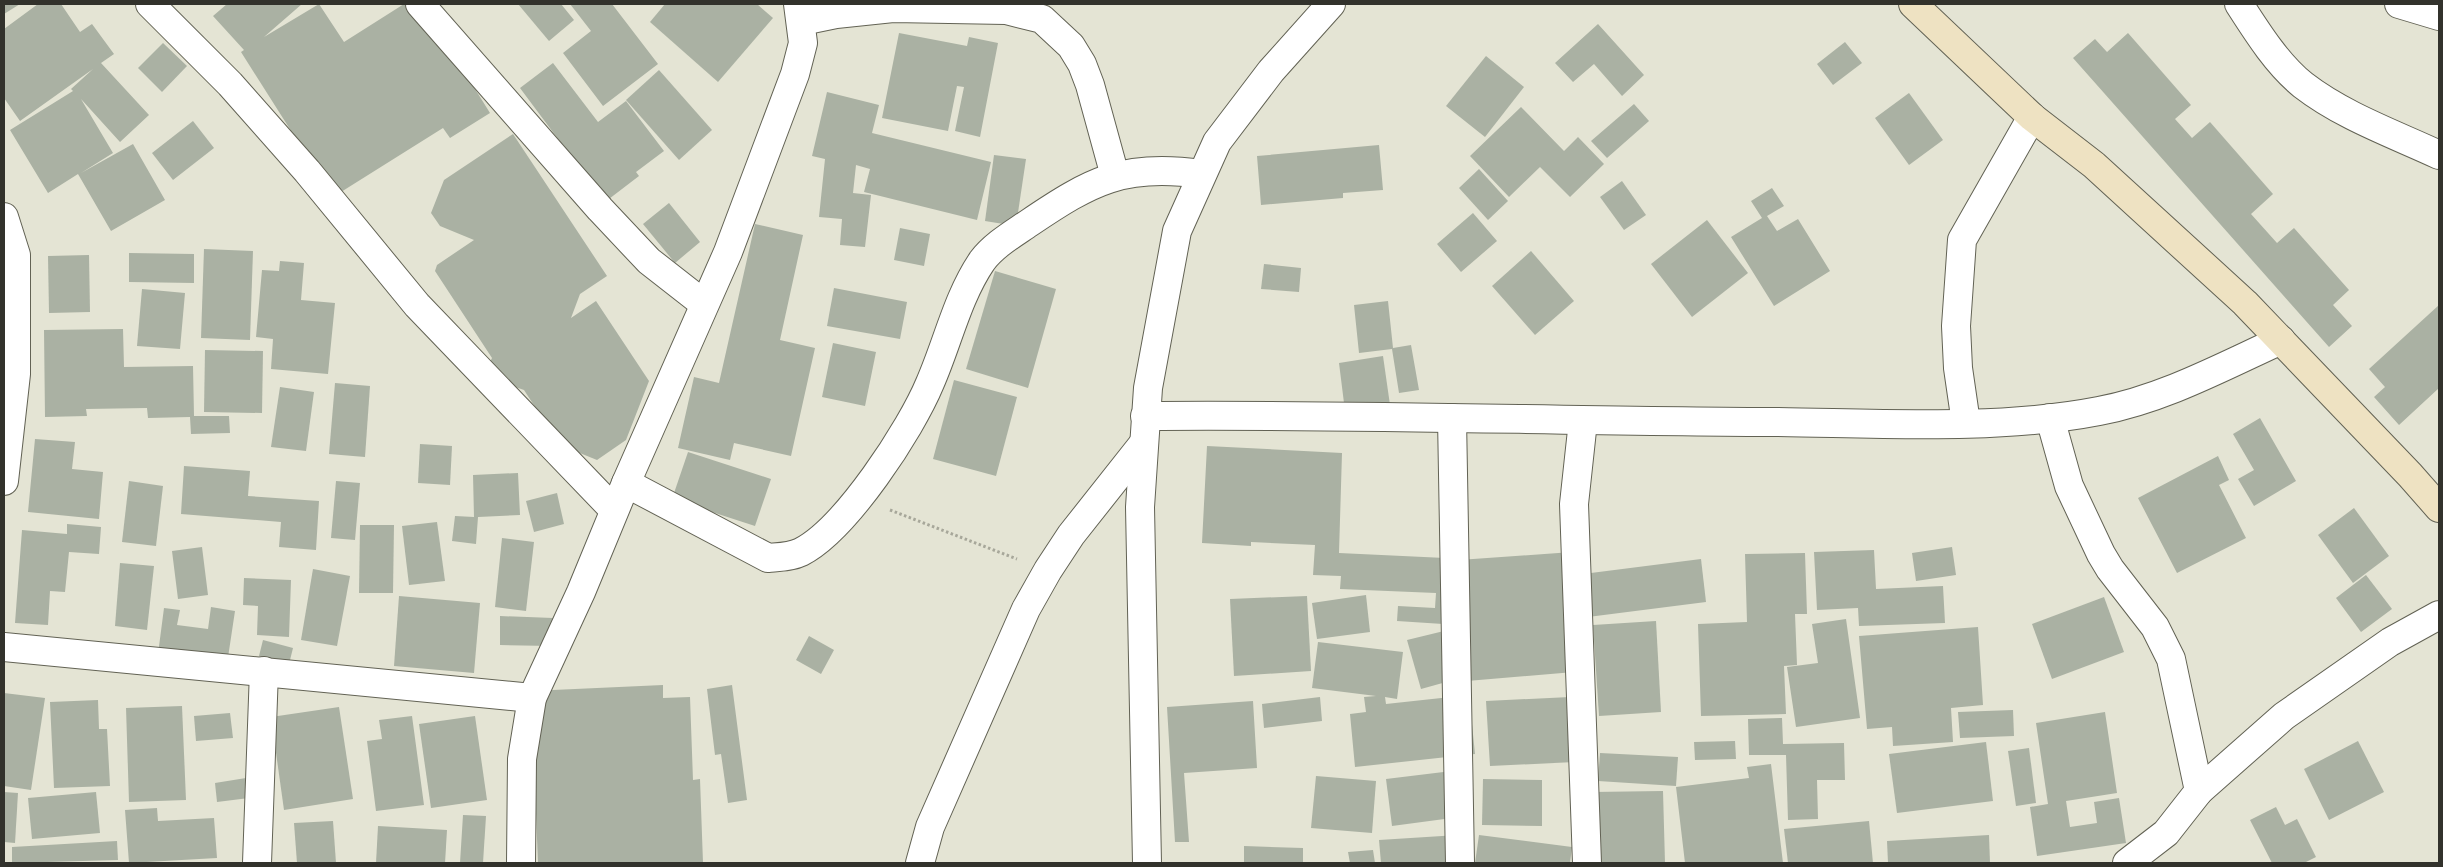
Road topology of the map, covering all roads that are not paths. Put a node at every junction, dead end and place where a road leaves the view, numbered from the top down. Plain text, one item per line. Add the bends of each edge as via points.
1 (150, 4) edge
2 (420, 4) edge
3 (1331, 4) edge
4 (1912, 4) edge
5 (2239, 4) edge
6 (2399, 4) edge
7 (800, 12) edge
8 (2439, 16) edge
9 (2032, 117) junction
10 (2439, 156) edge
11 (1201, 174) junction
12 (1114, 176) junction
13 (4, 217) edge
14 (704, 304) junction
15 (2282, 340) junction
16 (1145, 416) junction
17 (1452, 418) junction
18 (2050, 418) junction
19 (1583, 421) junction
20 (1966, 423) junction
21 (6, 436) edge
22 (1143, 444) junction
23 (4, 481) edge
24 (626, 483) junction
25 (2439, 508) edge
26 (614, 510) junction
27 (2439, 616) edge
28 (4, 647) edge
29 (264, 671) junction
30 (532, 698) junction
31 (2199, 791) junction
32 (257, 863) edge
33 (521, 863) edge
34 (920, 863) edge
35 (1147, 863) edge
36 (1460, 863) edge
37 (1587, 863) edge
38 (2127, 863) edge

1 - 26 street via 230,84 307,171 417,305
2 - 14 street via 649,261
3 - 11 street via 1250,97 1217,142
4 - 9 main road
5 - 10 street via 2276,57 2302,84 2328,102
6 - 8 street
7 - 12 street via 836,14 894,8 1006,10 1042,19 1071,46 1082,64
7 - 14 street via 802,43 794,74 728,252
9 - 15 main road via 2094,165
9 - 20 street via 1962,240 1956,326
11 - 12 street via 1149,170
11 - 16 street via 1177,231
12 - 24 street via 1089,186 1040,216 1002,241 982,262 956,311 930,383 902,437 850,510 801,552 768,558
13 - 21 street via 16,254 16,374
14 - 24 street
15 - 18 street via 2165,393 2100,411
15 - 25 main road
16 - 17 street
16 - 22 street
17 - 19 street
17 - 36 street
18 - 20 street
18 - 31 street via 2069,486 2096,545 2110,570 2155,627 2171,659
19 - 20 street
19 - 37 street via 1574,504
21 - 23 street
22 - 34 street via 1071,535 1026,609 930,827
22 - 35 street via 1140,591
24 - 26 street
26 - 30 street via 581,592
27 - 31 street via 2390,642 2284,716
28 - 29 street
29 - 30 street
29 - 32 street
30 - 33 street via 522,759
31 - 38 street via 2166,832

